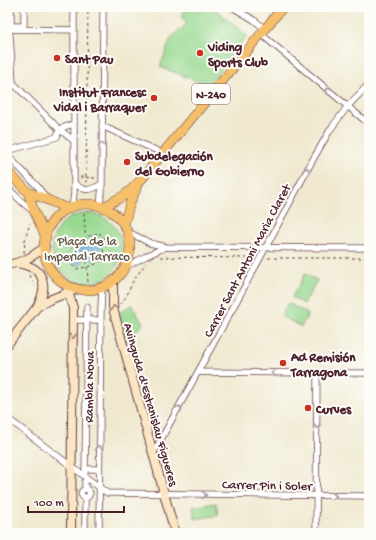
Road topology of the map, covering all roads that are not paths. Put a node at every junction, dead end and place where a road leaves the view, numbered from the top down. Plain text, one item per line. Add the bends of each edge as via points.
1 (11, 7) edge
2 (24, 7) edge
3 (28, 7) edge
4 (74, 7) edge
5 (103, 7) edge
6 (232, 7) edge
7 (283, 7) edge
8 (7, 29) edge
9 (26, 29) junction
10 (74, 30) junction
11 (263, 31) junction
12 (7, 32) edge
13 (7, 77) edge
14 (13, 83) junction
15 (369, 84) edge
16 (347, 106) junction
17 (73, 124) junction
18 (369, 124) edge
19 (102, 126) junction
20 (60, 129) junction
21 (73, 140) junction
22 (7, 151) edge
23 (162, 153) junction
24 (7, 155) edge
25 (7, 171) edge
26 (102, 181) junction
27 (140, 181) junction
28 (74, 184) junction
29 (7, 187) edge
30 (28, 192) junction
31 (48, 200) junction
32 (101, 207) junction
33 (70, 208) junction
34 (34, 211) junction
35 (125, 228) junction
36 (45, 242) junction
37 (166, 247) junction
38 (266, 248) junction
39 (369, 248) edge
40 (18, 263) junction
41 (7, 266) edge
42 (125, 267) junction
43 (113, 281) junction
44 (102, 287) junction
45 (67, 288) junction
46 (37, 307) junction
47 (87, 307) dead end
48 (76, 320) dead end
49 (87, 320) junction
50 (97, 320) dead end
51 (7, 345) edge
52 (198, 372) junction
53 (317, 373) junction
54 (369, 373) edge
55 (7, 418) edge
56 (153, 454) junction
57 (72, 468) junction
58 (96, 469) dead end
59 (85, 482) dead end
60 (99, 487) junction
61 (165, 494) junction
62 (316, 496) junction
63 (369, 496) edge
64 (71, 533) edge
65 (85, 533) edge
66 (99, 533) edge
67 (175, 533) edge
68 (316, 533) edge

1 - 2 street via 12,26 24,24
3 - 9 street
4 - 10 street
5 - 19 street
6 - 11 street via 254,20
7 - 11 main road, N-240
8 - 9 street
9 - 10 street
10 - 17 street
16 -> 11 street
11 - 23 main road, N-240
12 - 14 street via 10,36
13 - 14 street
14 - 20 street
15 - 16 street, Carrer Sant Antoni Maria Claret
16 - 18 street
38 -> 16 street, Carrer Sant Antoni Maria Claret via 311,163
17 - 20 street
17 - 21 street
19 - 23 street
26 -> 19 street
20 - 21 street
20 - 22 street via 57,137
21 - 28 street
23 - 27 main road, N-240
24 - 31 street
25 - 30 main road
26 - 28 street via 90,190
26 - 32 street
27 - 32 main road, N-240 via 122,197
27 - 35 main road, N-240 via 130,203
28 - 33 street
29 - 34 street
30 - 31 main road
30 - 34 main road
31 - 33 main road
32 - 33 main road via 87,205
32 - 35 main road via 113,214
33 - 36 main road via 54,221
34 - 36 main road
35 - 37 street via 150,243
35 - 42 main road via 130,249
36 - 40 main road via 38,253
36 - 45 main road via 46,258 50,267
37 - 38 street
37 - 42 street
38 - 39 street
38 - 52 street, Carrer Sant Antoni Maria Claret
40 - 41 main road
40 - 46 main road via 34,268 41,275 43,289
42 - 43 main road
43 - 44 main road
56 -> 43 main road, Avinguda d'Estanislau Figueres via 114,312
44 - 45 main road via 90,290
60 -> 44 street, Rambla Nova
45 - 46 main road
45 -> 57 main road, Rambla Nova via 73,308
46 - 51 main road
47 - 49 street, Rambla Nova
48 - 49 street
49 - 50 street
49 - 58 street, Rambla Nova via 85,471
53 -> 52 street
56 -> 52 street, Carrer Sant Antoni Maria Claret
53 - 54 street
53 -> 62 street
55 - 57 street
56 - 61 main road, Avinguda d'Estanislau Figueres
57 - 60 street
57 - 64 main road, Rambla Nova
59 - 65 street via 85,489 90,493 85,497
60 - 61 street, Carrer Pin i Soler via 107,493
60 - 66 street, Rambla Nova
61 -> 62 street, Carrer Pin i Soler
61 - 67 main road, Avinguda d'Estanislau Figueres
62 -> 63 street, Carrer Pin i Soler
62 - 68 street

